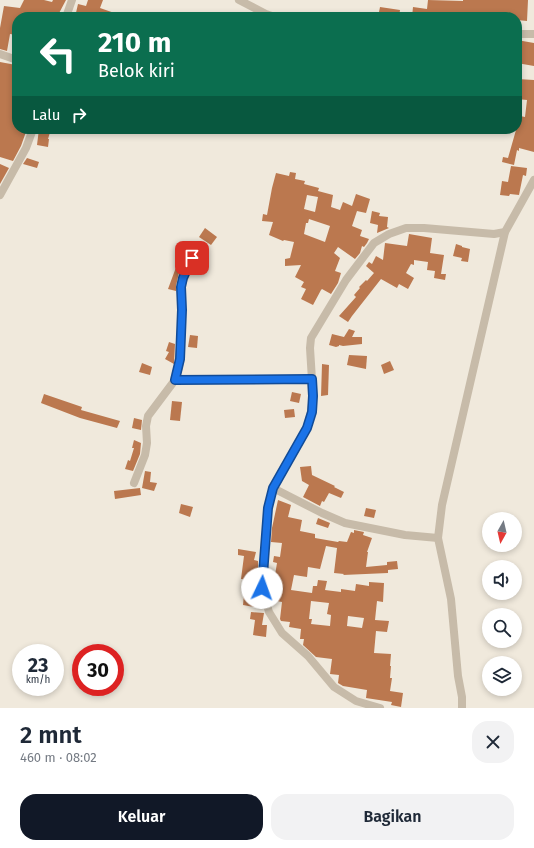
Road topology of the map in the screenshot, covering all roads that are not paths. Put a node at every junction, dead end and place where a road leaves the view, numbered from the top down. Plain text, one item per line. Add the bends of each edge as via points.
1 (72, 0) edge
2 (239, 0) edge
3 (68, 12) edge
4 (262, 12) edge
5 (522, 34) edge
6 (534, 34) edge
7 (0, 54) edge
8 (12, 58) edge
9 (31, 134) edge
10 (534, 180) edge
11 (0, 195) edge
12 (505, 232) junction
13 (197, 251) dead end
14 (312, 379) junction
15 (175, 380) junction
16 (134, 483) dead end
17 (273, 488) junction
18 (438, 538) junction
19 (380, 708) edge
20 (462, 708) edge

1 - 3 street
2 - 4 street
5 - 6 street
7 - 8 street
9 - 11 street
10 - 12 street
12 - 14 street via 494,234 406,228 374,243 346,280 312,338
12 - 18 street via 442,505
13 - 15 street via 181,287 180,359
14 - 15 street
14 - 17 street via 312,412 307,428
15 - 16 street via 148,416 145,455
17 - 18 street via 309,507 346,522 406,535
17 - 19 street via 268,508 262,588 269,612 282,633 308,656 334,687 356,700
18 - 20 street via 451,599

